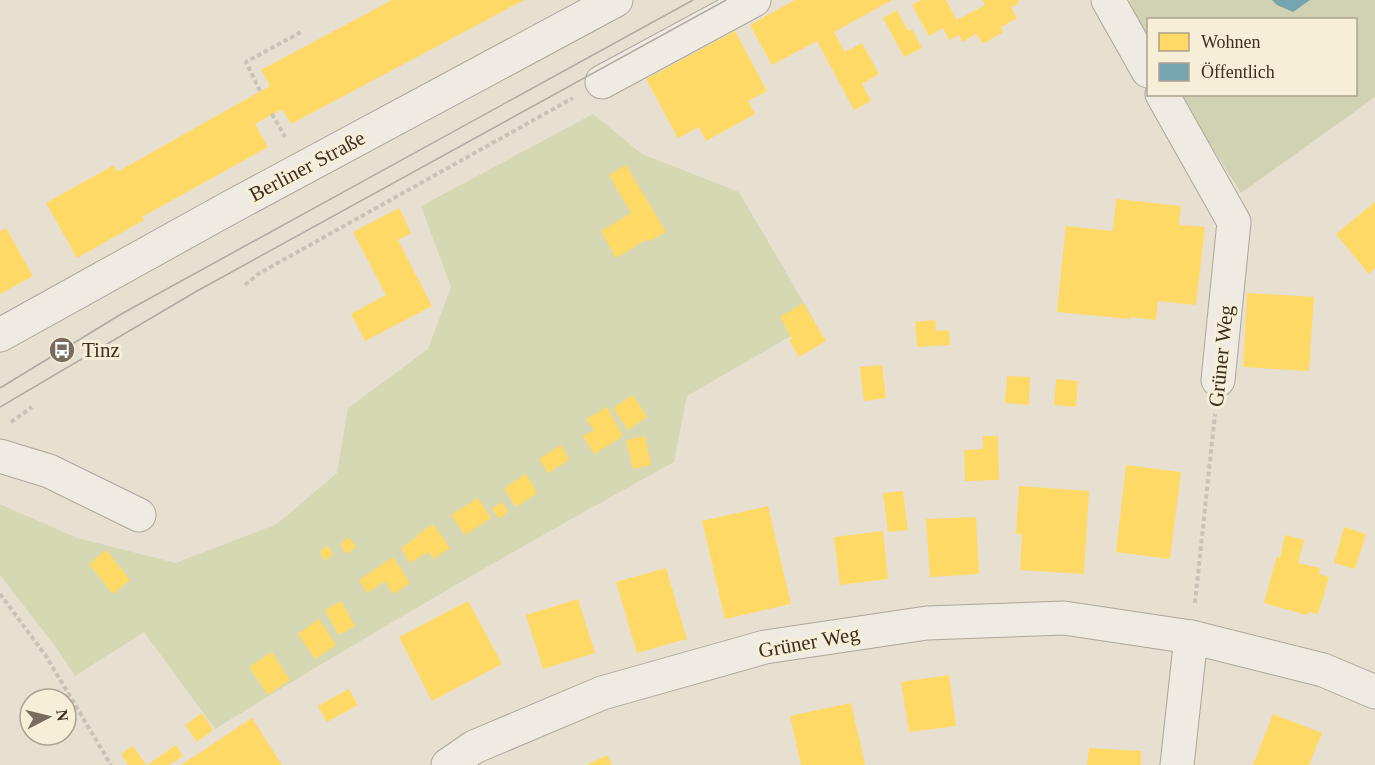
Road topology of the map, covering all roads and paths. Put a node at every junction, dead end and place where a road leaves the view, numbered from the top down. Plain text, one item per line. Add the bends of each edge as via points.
1 (616, 0) edge
2 (754, 0) edge
3 (1108, 0) edge
4 (301, 32) dead end
5 (1147, 68) edge
6 (602, 82) joint
7 (260, 91) dead end
8 (1163, 96) edge
9 (244, 285) dead end
10 (0, 335) edge
11 (1218, 380) joint
12 (32, 407) dead end
13 (8, 424) dead end
14 (0, 456) edge
15 (139, 515) dead end
16 (0, 594) edge
17 (1191, 637) junction
18 (1375, 692) edge
19 (111, 765) edge
20 (448, 765) edge
21 (1177, 765) edge

1 - 10 street, Berliner Straße
2 - 6 street
3 - 5 street
4 - 7 path via 246,62
6 - 9 path
8 - 11 street, Grüner Weg via 1234,222
11 - 17 path, Grüner Weg
12 - 13 path
14 - 15 street via 49,471
16 - 19 path via 46,656
17 - 18 street, Grüner Weg via 1323,670
17 - 20 street, Grüner Weg via 1064,618 927,623 765,647 602,693 474,747
17 - 21 street

